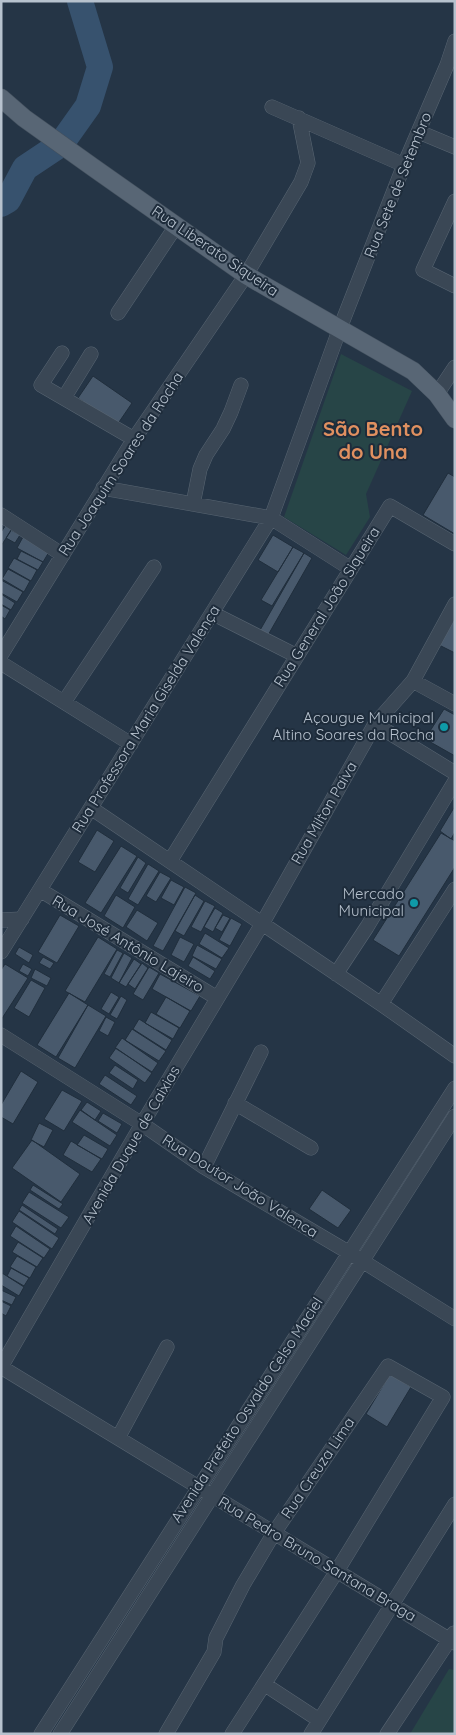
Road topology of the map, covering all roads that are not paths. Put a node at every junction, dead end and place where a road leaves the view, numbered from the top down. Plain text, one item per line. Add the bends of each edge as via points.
1 (455, 41) edge
2 (1, 98) edge
3 (272, 107) dead end
4 (299, 118) junction
5 (419, 132) junction
6 (455, 147) edge
7 (404, 165) junction
8 (455, 201) edge
9 (176, 226) junction
10 (246, 275) junction
11 (455, 286) edge
12 (118, 313) dead end
13 (340, 328) junction
14 (62, 353) dead end
15 (91, 354) dead end
16 (455, 367) edge
17 (241, 386) dead end
18 (436, 394) junction
19 (64, 398) junction
20 (455, 420) edge
21 (134, 439) junction
22 (103, 488) junction
23 (193, 504) junction
24 (1, 515) edge
25 (271, 518) junction
26 (455, 544) edge
27 (63, 555) junction
28 (154, 567) dead end
29 (351, 569) junction
30 (455, 604) edge
31 (212, 613) junction
32 (1, 656) edge
33 (297, 656) junction
34 (1, 663) edge
35 (413, 681) junction
36 (64, 702) junction
37 (455, 704) edge
38 (375, 724) junction
39 (131, 744) junction
40 (455, 773) edge
41 (455, 781) edge
42 (91, 808) junction
43 (170, 862) junction
44 (455, 889) edge
45 (40, 890) junction
46 (22, 919) junction
47 (1, 920) edge
48 (262, 924) junction
49 (1, 952) edge
50 (336, 974) junction
51 (217, 998) junction
52 (381, 1004) junction
53 (1, 1035) edge
54 (262, 1052) dead end
55 (455, 1056) edge
56 (455, 1088) edge
57 (236, 1103) junction
58 (455, 1116) edge
59 (142, 1124) junction
60 (311, 1148) dead end
61 (204, 1167) junction
62 (348, 1252) junction
63 (362, 1261) junction
64 (455, 1319) edge
65 (167, 1347) dead end
66 (1, 1367) edge
67 (118, 1438) junction
68 (198, 1487) junction
69 (212, 1496) junction
70 (455, 1504) edge
71 (274, 1533) junction
72 (337, 1571) junction
73 (392, 1605) junction
74 (454, 1640) edge
75 (264, 1684) junction
76 (319, 1720) junction
77 (41, 1734) edge
78 (60, 1734) edge
79 (166, 1734) edge
80 (232, 1734) edge
81 (311, 1734) edge
82 (387, 1734) edge
83 (397, 1734) edge

1 - 5 street, Rua Sete de Setembro
2 - 9 main road, Rua Liberato Siqueira via 24,118
3 - 4 street
4 - 7 street
4 - 10 street, Rua Joaquim Soares da Rocha via 308,163 301,182
5 - 6 street
5 - 7 street, Rua Sete de Setembro
7 - 13 street, Rua Sete de Setembro
8 - 11 street via 423,270
9 - 10 main road, Rua Liberato Siqueira
9 - 12 street
10 - 13 main road, Rua Liberato Siqueira
10 - 21 street, Rua Joaquim Soares da Rocha
13 - 18 main road, Rua Liberato Siqueira via 413,371
13 - 25 street, Rua Sete de Setembro
14 - 19 street via 41,385
15 - 19 street
16 - 18 street
17 - 23 street via 227,421 200,469
18 - 20 main road, Rua Liberato Siqueira
19 - 21 street
21 - 22 street, Rua Joaquim Soares da Rocha
22 - 23 street
22 - 27 street, Rua Joaquim Soares da Rocha
23 - 25 street
24 - 27 street
25 - 29 street
25 - 31 street, Rua Professora Maria Giselda Valença
26 - 29 street, Rua General João Siqueira via 390,506
27 - 32 street, Rua Joaquim Soares da Rocha
28 - 36 street
29 - 33 street, Rua General João Siqueira
30 - 35 street, Rua Milton Paiva
31 - 33 street
31 - 39 street, Rua Professora Maria Giselda Valença
33 - 43 street, Rua General João Siqueira
34 - 36 street
35 - 37 street
35 - 38 street, Rua Milton Paiva
36 - 39 street
38 - 40 street
38 - 48 street, Rua Milton Paiva
39 - 42 street, Rua Professora Maria Giselda Valença
41 - 50 street
42 - 43 street
42 - 45 street, Rua Professora Maria Giselda Valença
43 - 48 street
44 - 52 street
45 - 46 street, Rua Professora Maria Giselda Valença
45 - 51 street, Rua José Antônio Lajeiro
46 - 47 street
46 - 49 street, Rua Professora Maria Giselda Valença
48 - 50 street
48 - 51 street, Avenida Duque de Caixias
50 - 52 street
51 - 59 street, Avenida Duque de Caixias
52 - 55 street
53 - 59 street, Rua Doutor João Valenca
54 - 57 street
56 - 62 street, Avenida Prefeito Osvaldo Celso Maciel
57 - 60 street
57 - 61 street
58 - 63 street, Avenida Prefeito Osvaldo Celso Maciel
59 - 61 street, Rua Doutor João Valenca
59 - 66 street, Avenida Duque de Caixias
61 - 62 street, Rua Doutor João Valenca
62 - 63 street, Rua Doutor João Valenca
62 - 68 street, Avenida Prefeito Osvaldo Celso Maciel
63 - 64 street, Rua Doutor João Valenca
63 - 69 street, Avenida Prefeito Osvaldo Celso Maciel
65 - 67 street
66 - 67 street, Rua Pedro Bruno Santana Braga
67 - 68 street, Rua Pedro Bruno Santana Braga
68 - 69 street, Rua Pedro Bruno Santana Braga
68 - 77 street, Avenida Prefeito Osvaldo Celso Maciel
69 - 71 street, Rua Pedro Bruno Santana Braga
69 - 78 street, Avenida Prefeito Osvaldo Celso Maciel
70 - 73 street
71 - 72 street, Rua Pedro Bruno Santana Braga
71 - 72 street, Rua Creuza Lima via 388,1366 443,1397
71 - 79 street, Rua Creuza Lima via 216,1638 214,1652
72 - 73 street, Rua Pedro Bruno Santana Braga
72 - 75 street
73 - 74 street, Rua Pedro Bruno Santana Braga
73 - 76 street
74 - 82 street
74 - 83 street
75 - 76 street
75 - 80 street
76 - 81 street

